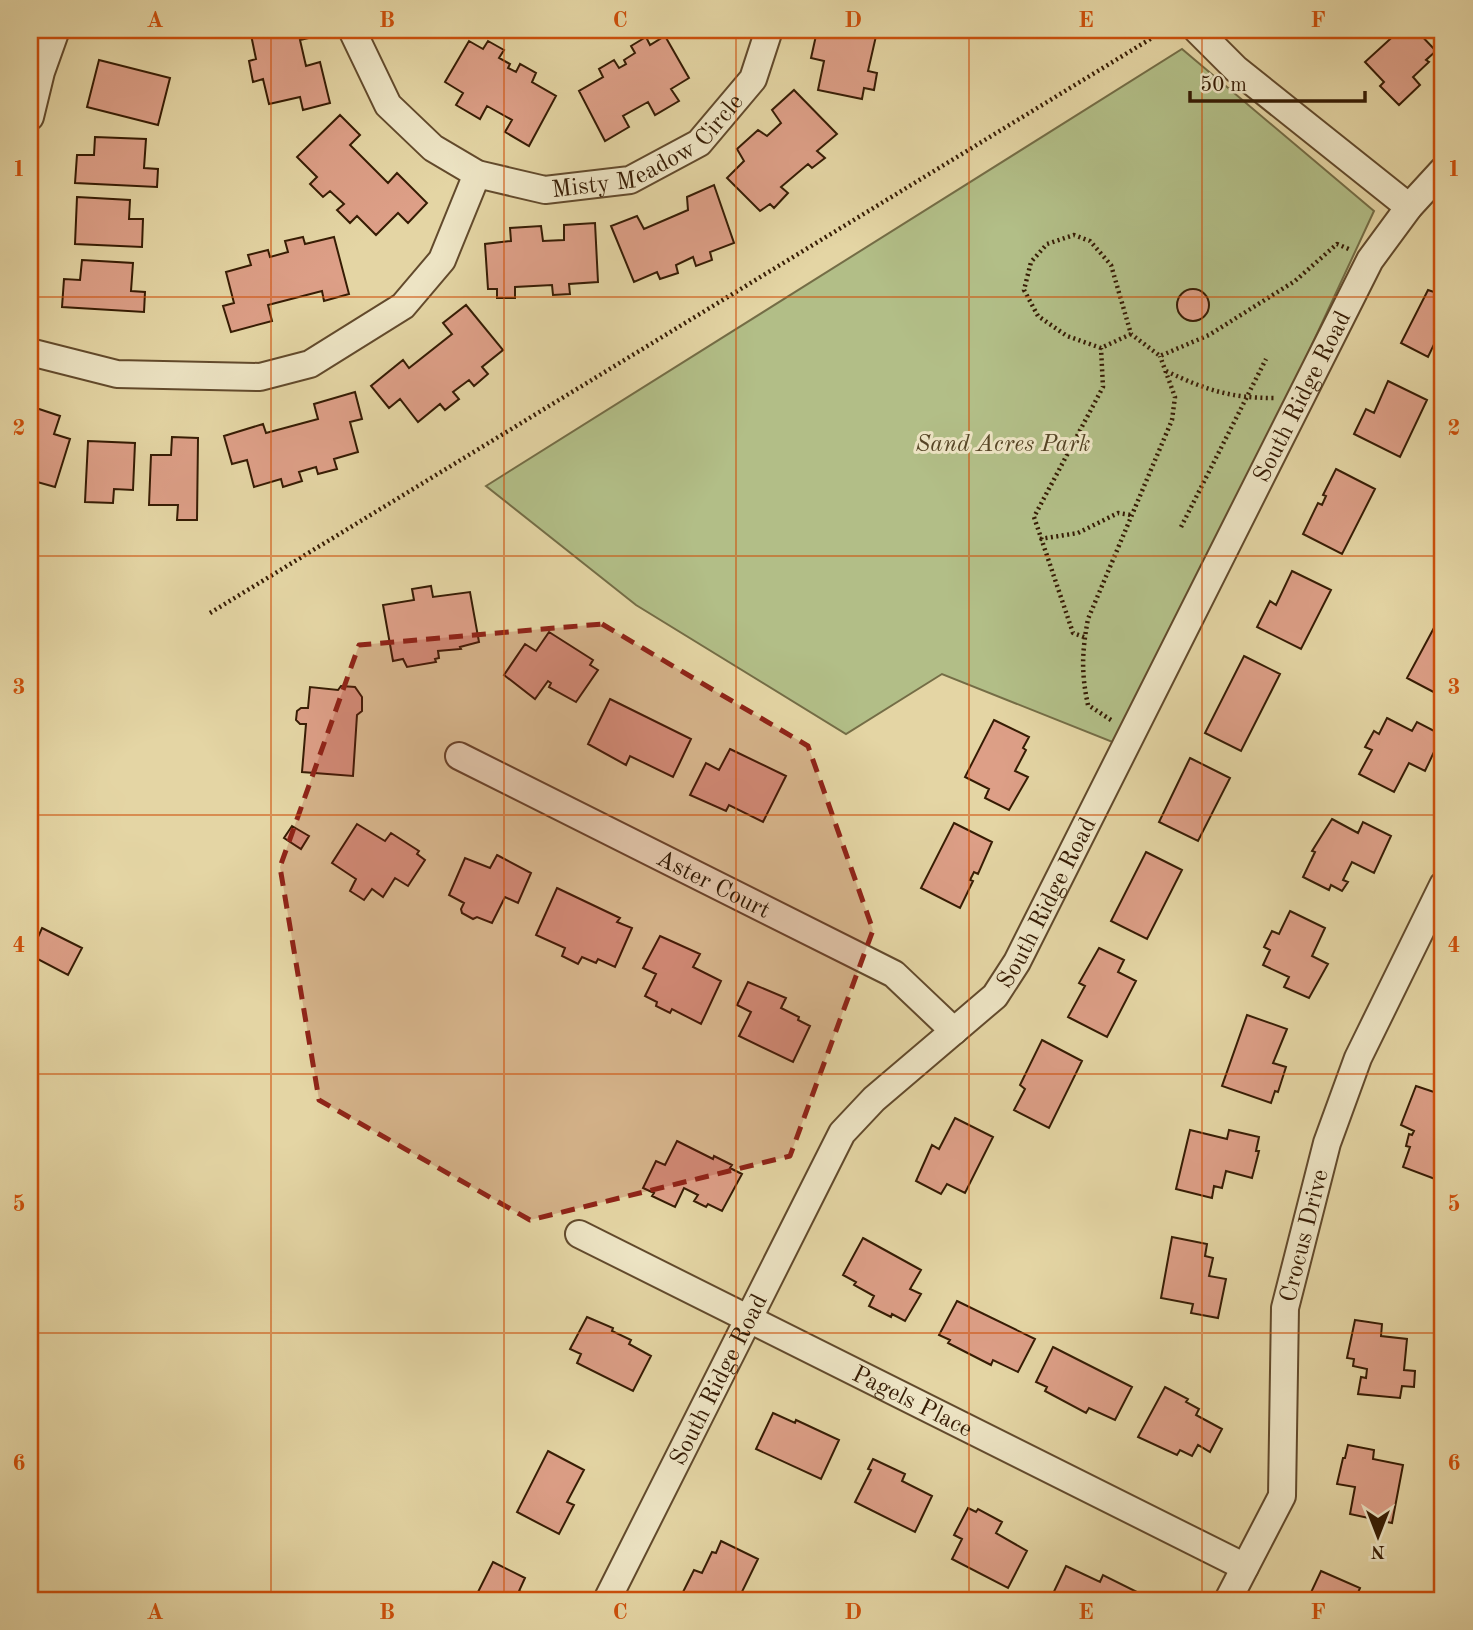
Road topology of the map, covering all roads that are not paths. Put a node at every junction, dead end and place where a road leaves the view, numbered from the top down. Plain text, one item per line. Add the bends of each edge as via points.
1 (56, 30) edge
2 (352, 30) edge
3 (769, 30) edge
4 (1197, 30) edge
5 (30, 117) edge
6 (1443, 170) edge
7 (477, 174) junction
8 (1409, 207) junction
9 (30, 352) edge
10 (459, 756) dead end
11 (1443, 885) edge
12 (954, 1031) junction
13 (579, 1234) dead end
14 (748, 1319) junction
15 (1245, 1567) junction
16 (607, 1600) edge
17 (1228, 1600) edge

1 - 5 street
2 - 7 street, Misty Meadow Circle via 388,105 433,148
3 - 7 street, Misty Meadow Circle via 752,79 699,142 630,180 545,190
4 - 8 street via 1236,69
6 - 8 street, South Ridge Road
7 - 9 street via 442,260 403,306 310,364 260,377 117,374
8 - 12 street, South Ridge Road via 1370,260 1017,962 995,996
10 - 12 street, Aster Court via 894,974
11 - 15 street, Crocus Drive via 1358,1058 1327,1143 1285,1308 1282,1496
12 - 14 street, South Ridge Road via 874,1099 842,1133
13 - 14 street, Pagels Place
14 - 15 street, Pagels Place
14 - 16 street, South Ridge Road
15 - 17 street, Crocus Drive

